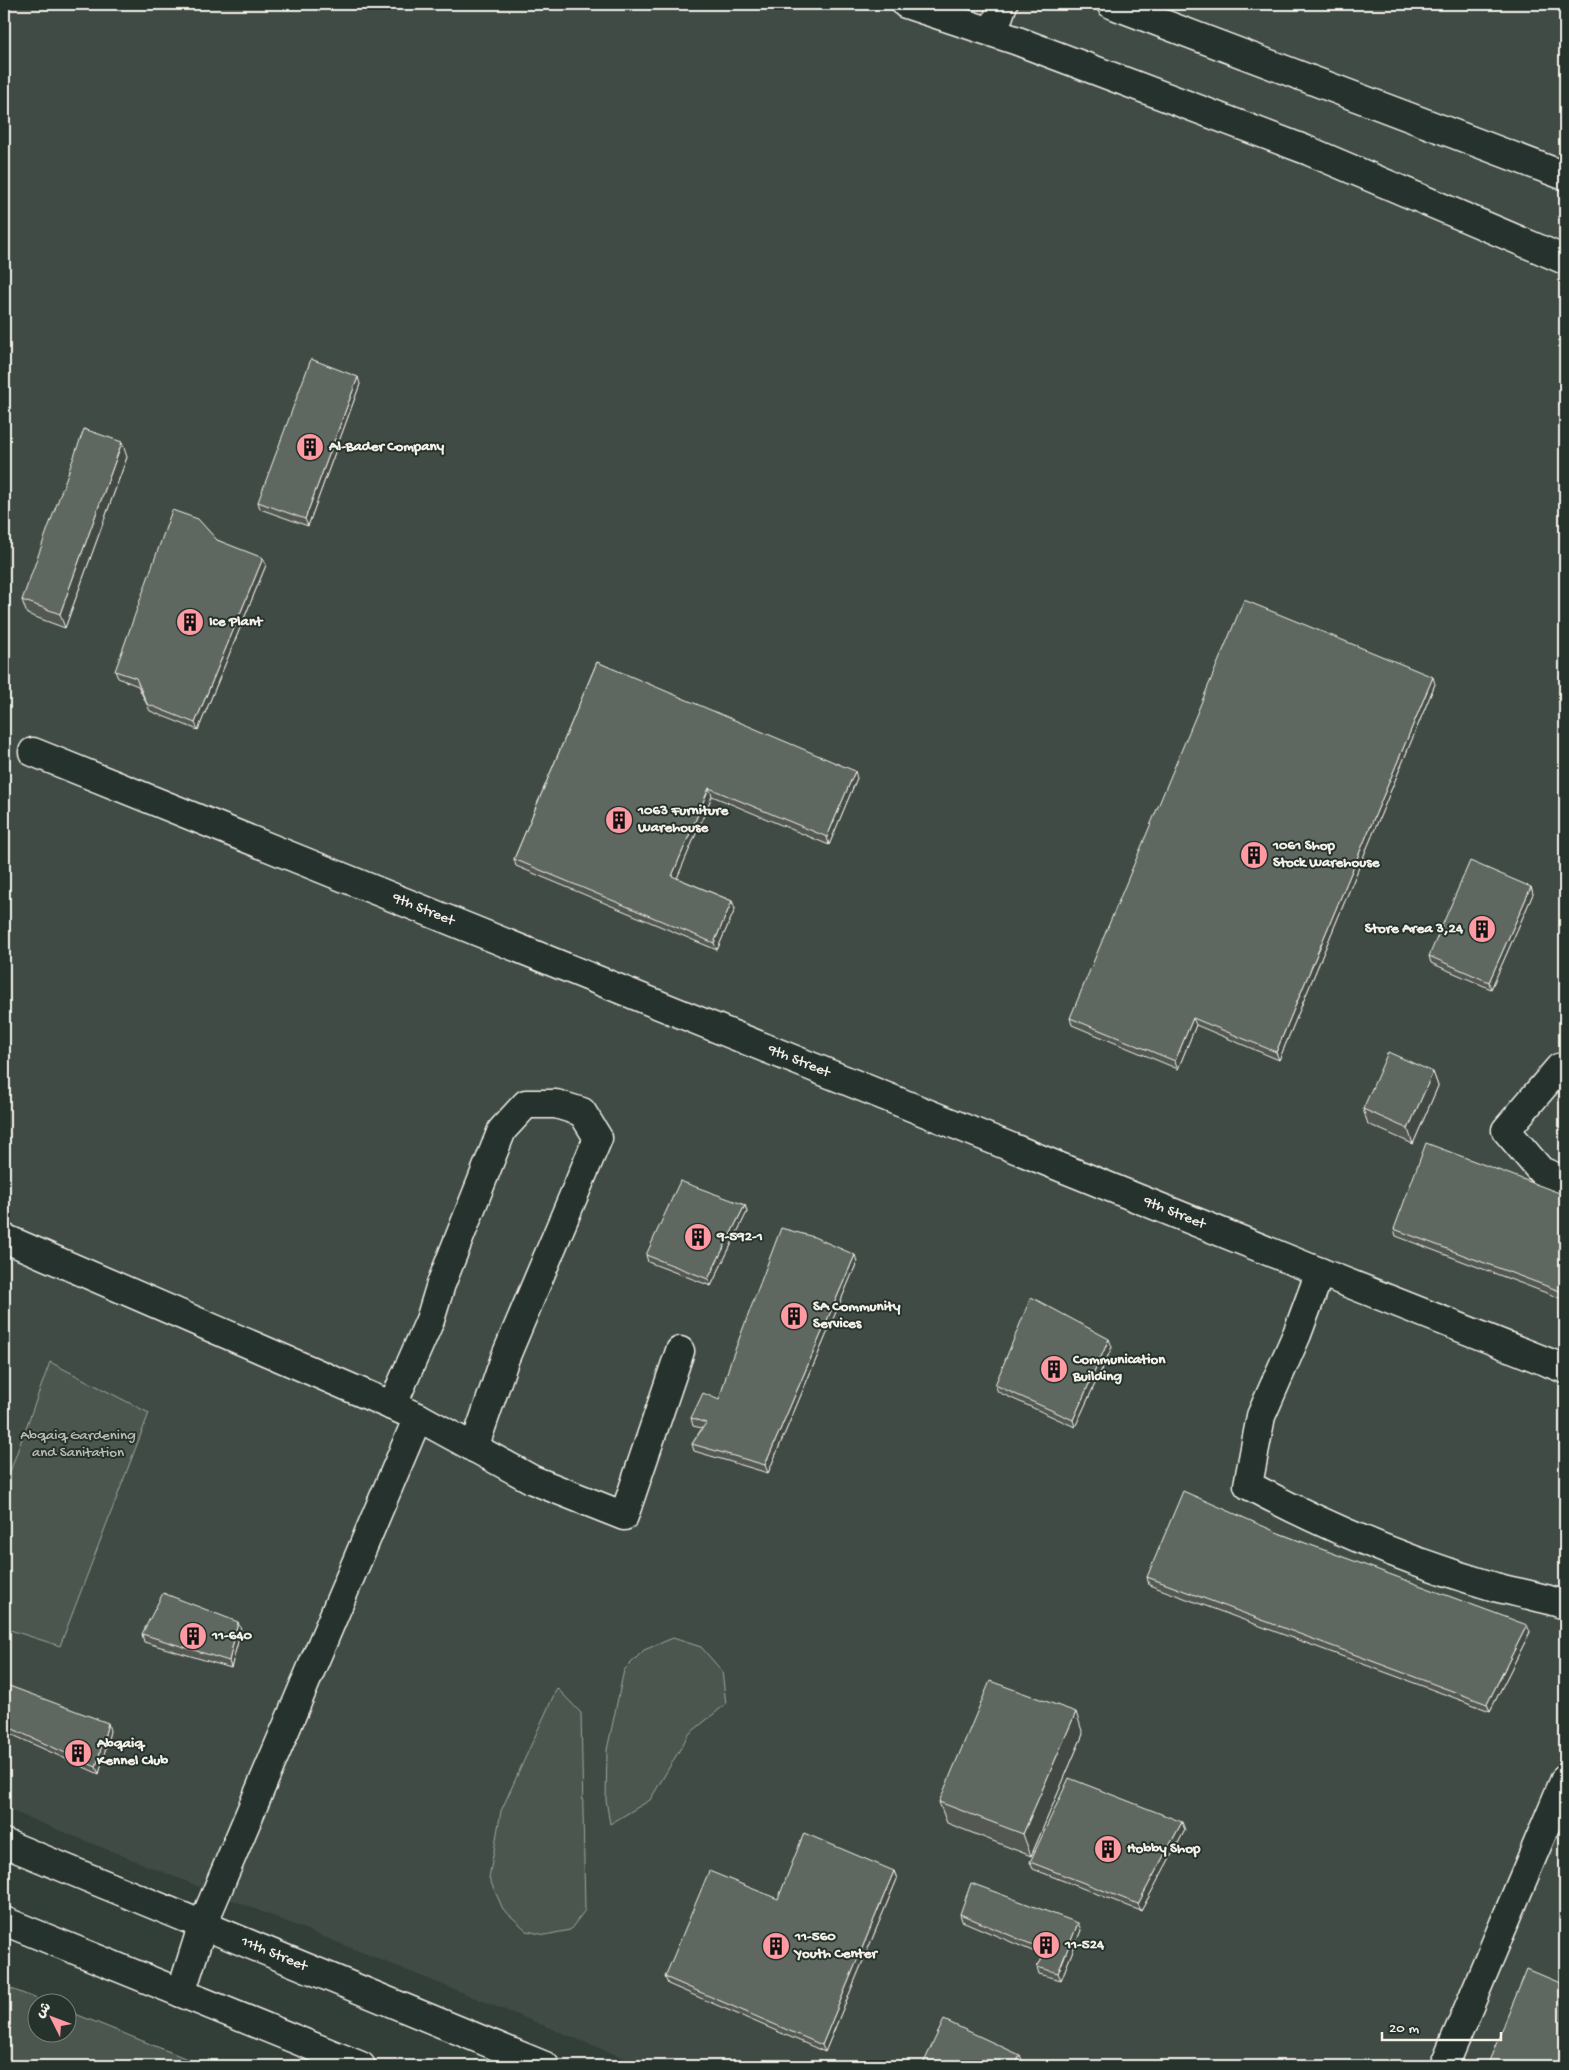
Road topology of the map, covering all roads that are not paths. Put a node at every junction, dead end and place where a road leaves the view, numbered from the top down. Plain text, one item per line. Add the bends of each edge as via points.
1 (906, 4) edge
2 (1003, 4) edge
3 (1111, 4) edge
4 (993, 32) junction
5 (1565, 176) edge
6 (1565, 260) edge
7 (33, 752) dead end
8 (1565, 1070) edge
9 (1565, 1181) edge
10 (4, 1238) edge
11 (1320, 1272) junction
12 (680, 1351) dead end
13 (1565, 1369) edge
14 (392, 1406) junction
15 (418, 1417) junction
16 (474, 1448) junction
17 (1565, 1605) edge
18 (1565, 1779) edge
19 (1556, 1828) edge
20 (4, 1843) edge
21 (4, 1922) edge
22 (203, 1924) junction
23 (181, 1993) junction
24 (362, 2066) edge
25 (545, 2066) edge
26 (1444, 2066) edge

1 - 4 street
2 - 4 street
3 - 5 street
4 - 6 street via 1309,151
7 - 11 street, 9th Street
8 - 9 street via 1559,1068 1506,1130 1541,1171
10 - 14 street
11 - 13 street, 9th Street
11 - 17 street via 1298,1334 1262,1416 1248,1485 1298,1512 1401,1554 1495,1586
12 - 16 street via 624,1516 533,1480
14 - 15 street
14 - 16 street via 430,1320 502,1130 526,1104 556,1104 582,1112 598,1138 505,1358
15 - 16 street
15 - 22 street
18 - 19 street
19 - 26 street
20 - 22 street, 11th Street
21 - 23 street
22 - 23 street
22 - 25 street, 11th Street
23 - 24 street

